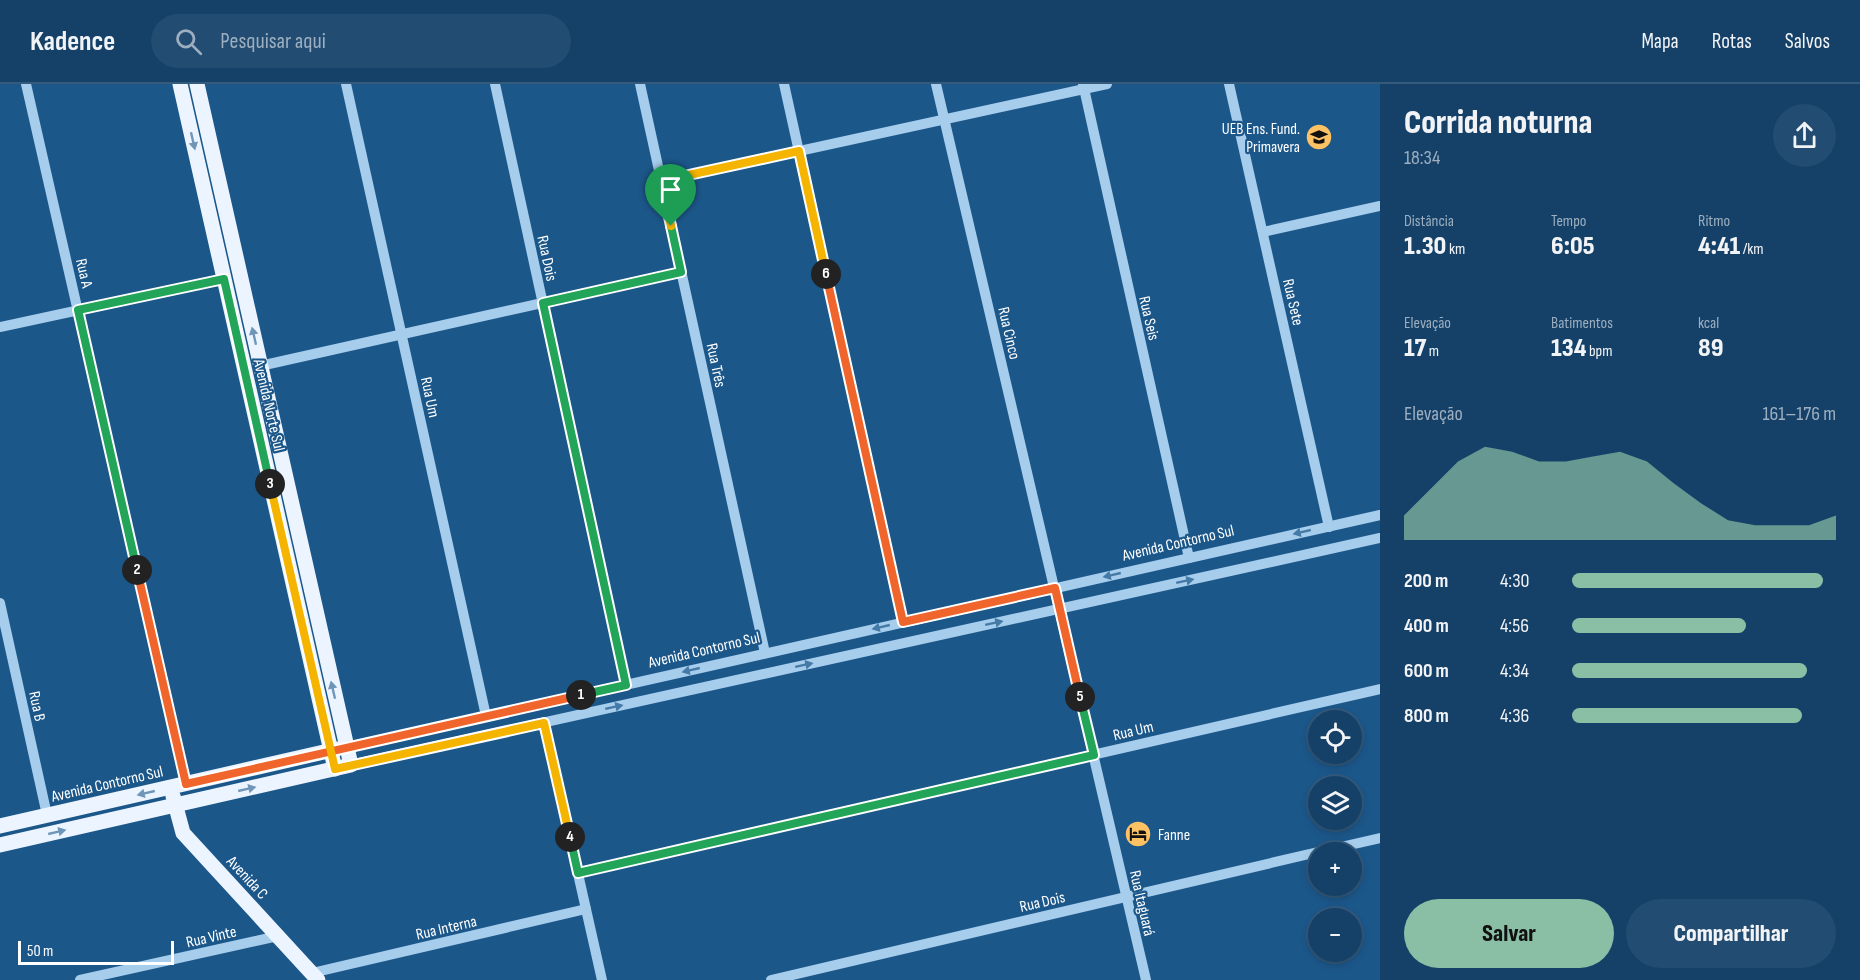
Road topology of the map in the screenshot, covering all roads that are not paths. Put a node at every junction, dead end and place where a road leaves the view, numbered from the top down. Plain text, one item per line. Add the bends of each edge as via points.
1 (27, 84) edge
2 (180, 84) edge
3 (197, 84) edge
4 (346, 84) edge
5 (495, 84) edge
6 (640, 84) edge
7 (784, 84) edge
8 (936, 84) edge
9 (1107, 84) edge
10 (1229, 84) edge
11 (1083, 86) edge
12 (944, 119) junction
13 (799, 151) junction
14 (661, 181) junction
15 (1380, 206) edge
16 (1263, 232) junction
17 (681, 272) junction
18 (224, 279) junction
19 (543, 303) junction
20 (78, 310) junction
21 (0, 327) edge
22 (402, 334) junction
23 (260, 366) junction
24 (1380, 515) edge
25 (1329, 526) junction
26 (1380, 538) edge
27 (1189, 558) junction
28 (1055, 588) junction
29 (0, 603) edge
30 (1060, 609) junction
31 (903, 622) junction
32 (765, 653) junction
33 (626, 685) junction
34 (1380, 689) edge
35 (486, 716) junction
36 (544, 723) junction
37 (346, 747) junction
38 (330, 751) junction
39 (1094, 755) junction
40 (351, 765) junction
41 (335, 769) junction
42 (178, 785) junction
43 (176, 805) junction
44 (47, 815) junction
45 (0, 826) edge
46 (1380, 838) edge
47 (1362, 842) edge
48 (0, 845) edge
49 (1308, 855) edge
50 (578, 873) junction
51 (1126, 897) junction
52 (586, 909) junction
53 (278, 936) junction
54 (315, 976) edge
55 (80, 980) edge
56 (602, 980) edge
57 (771, 980) edge
58 (1146, 980) edge

1 - 20 street, Rua A
2 -> 18 main road, Avenida Norte Sul
23 -> 3 main road, Avenida Norte Sul
4 - 22 street, Rua Um
5 - 19 street, Rua Dois
6 - 14 street, Rua Três
7 - 13 street
8 - 12 street, Rua Cinco
9 - 11 street
10 - 16 street, Rua Sete
11 - 12 street
11 - 27 street, Rua Seis
12 - 13 street
12 - 28 street, Rua Cinco
13 - 14 street
13 - 31 street
14 - 17 street, Rua Três
15 - 16 street
16 - 25 street, Rua Sete
17 - 19 street
17 - 32 street, Rua Três
18 - 20 street
18 - 38 main road, Avenida Norte Sul
19 - 22 street
19 - 33 street, Rua Dois
20 - 21 street
20 - 42 street, Rua A
22 - 23 street
22 - 35 street, Rua Um
37 -> 23 main road, Avenida Norte Sul
24 - 25 street, Avenida Contorno Sul
25 -> 27 street, Avenida Contorno Sul
30 -> 26 street
27 -> 28 street, Avenida Contorno Sul
28 - 30 street, Rua Itaguará
28 - 31 street, Avenida Contorno Sul
29 - 44 street, Rua B
36 -> 30 street
30 - 39 street, Rua Itaguará
31 -> 32 street, Avenida Contorno Sul
32 -> 33 street, Avenida Contorno Sul
33 - 35 street, Avenida Contorno Sul
34 - 39 street, Rua Um
35 - 37 street, Avenida Contorno Sul
36 - 40 street
36 - 50 street
37 - 38 main road, Avenida Contorno Sul
37 - 40 main road, Avenida Norte Sul
38 - 41 main road, Avenida Norte Sul
38 - 42 main road, Avenida Contorno Sul
39 - 50 street, Rua Um
39 - 51 street, Rua Itaguará
40 - 41 main road
43 -> 41 main road
42 - 43 main road, Avenida C
42 -> 44 main road, Avenida Contorno Sul
48 -> 43 main road
43 - 53 main road, Avenida C via 183,833
44 - 45 main road, Avenida Contorno Sul
46 - 47 street, Rua Dois
49 - 51 street, Rua Dois
50 - 52 street
51 - 57 street, Rua Dois
51 - 58 street, Rua Itaguará
52 - 54 street, Rua Interna
52 - 56 street
53 - 54 main road, Avenida C
53 - 55 street, Rua Vinte

